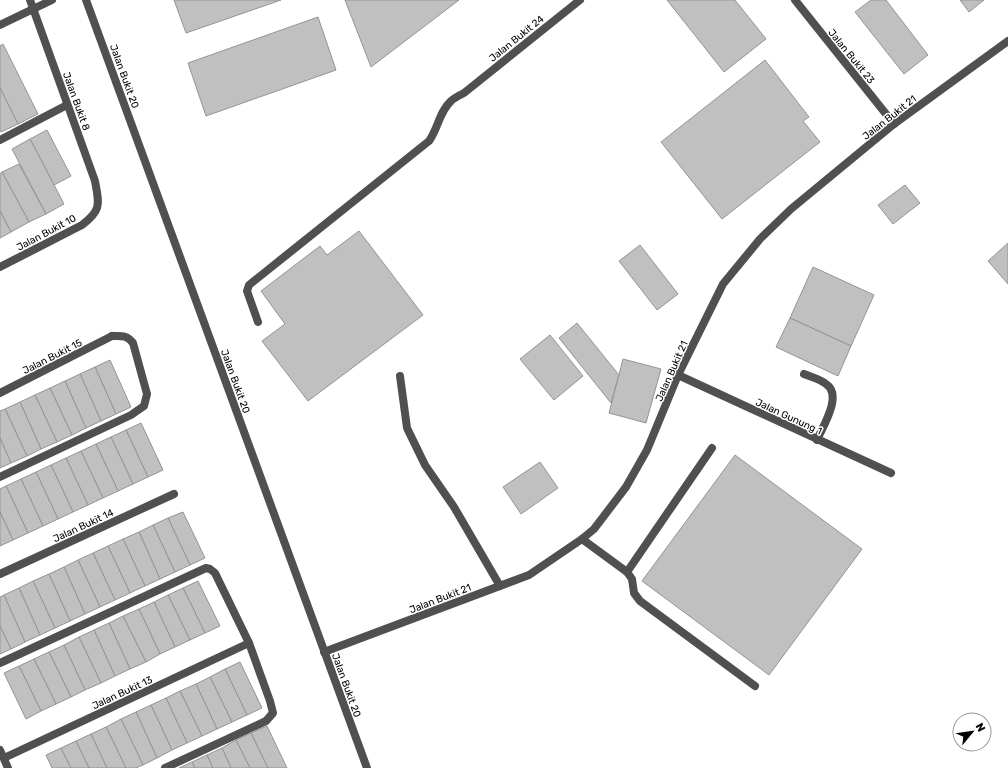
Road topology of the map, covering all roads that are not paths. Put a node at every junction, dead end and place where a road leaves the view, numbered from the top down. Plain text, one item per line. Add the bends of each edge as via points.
1 (30, 0) edge
2 (52, 0) edge
3 (86, 0) edge
4 (580, 0) edge
5 (795, 0) edge
6 (33, 9) junction
7 (0, 25) edge
8 (1008, 41) edge
9 (67, 105) junction
10 (894, 124) junction
11 (0, 140) edge
12 (97, 210) joint
13 (0, 267) edge
14 (258, 322) dead end
15 (804, 374) dead end
16 (678, 375) junction
17 (400, 376) dead end
18 (0, 393) edge
19 (817, 440) junction
20 (712, 448) dead end
21 (891, 473) dead end
22 (0, 476) edge
23 (174, 494) dead end
24 (582, 539) junction
25 (627, 572) junction
26 (0, 574) edge
27 (500, 586) junction
28 (249, 643) junction
29 (324, 652) junction
30 (0, 663) edge
31 (755, 686) dead end
32 (0, 750) edge
33 (4, 758) junction
34 (8, 768) edge
35 (166, 768) edge
36 (367, 768) edge

1 - 6 street, Jalan Bukit 8
2 - 6 street
3 - 29 street, Jalan Bukit 20
4 - 14 street, Jalan Bukit 24 via 451,100 429,141 249,285 247,291
5 - 10 street, Jalan Bukit 23
6 - 7 street
6 - 9 street, Jalan Bukit 8
8 - 10 street, Jalan Bukit 21
9 - 11 street
9 - 12 street, Jalan Bukit 8 via 95,181
10 - 16 street, Jalan Bukit 21 via 791,209 756,244 723,284
12 - 13 street, Jalan Bukit 10 via 82,225
15 - 19 street via 828,384 834,393 833,403
16 - 19 street, Jalan Gunung 1
16 - 24 street, Jalan Bukit 21 via 647,450 626,487 594,529
17 - 27 street via 407,428 425,465 454,507
18 - 22 street, Jalan Bukit 15 via 112,336 125,336 133,343 147,394 144,406 131,415
19 - 21 street, Jalan Gunung 1
20 - 25 street
23 - 26 street, Jalan Bukit 14
24 - 25 street
24 - 27 street, Jalan Bukit 21 via 529,575
25 - 31 street via 632,579 634,593 640,601
27 - 29 street, Jalan Bukit 21
28 - 30 street via 215,573 206,568
28 - 33 street, Jalan Bukit 13
28 - 35 street via 273,713 266,722
29 - 36 street, Jalan Bukit 20
32 - 33 street
33 - 34 street

